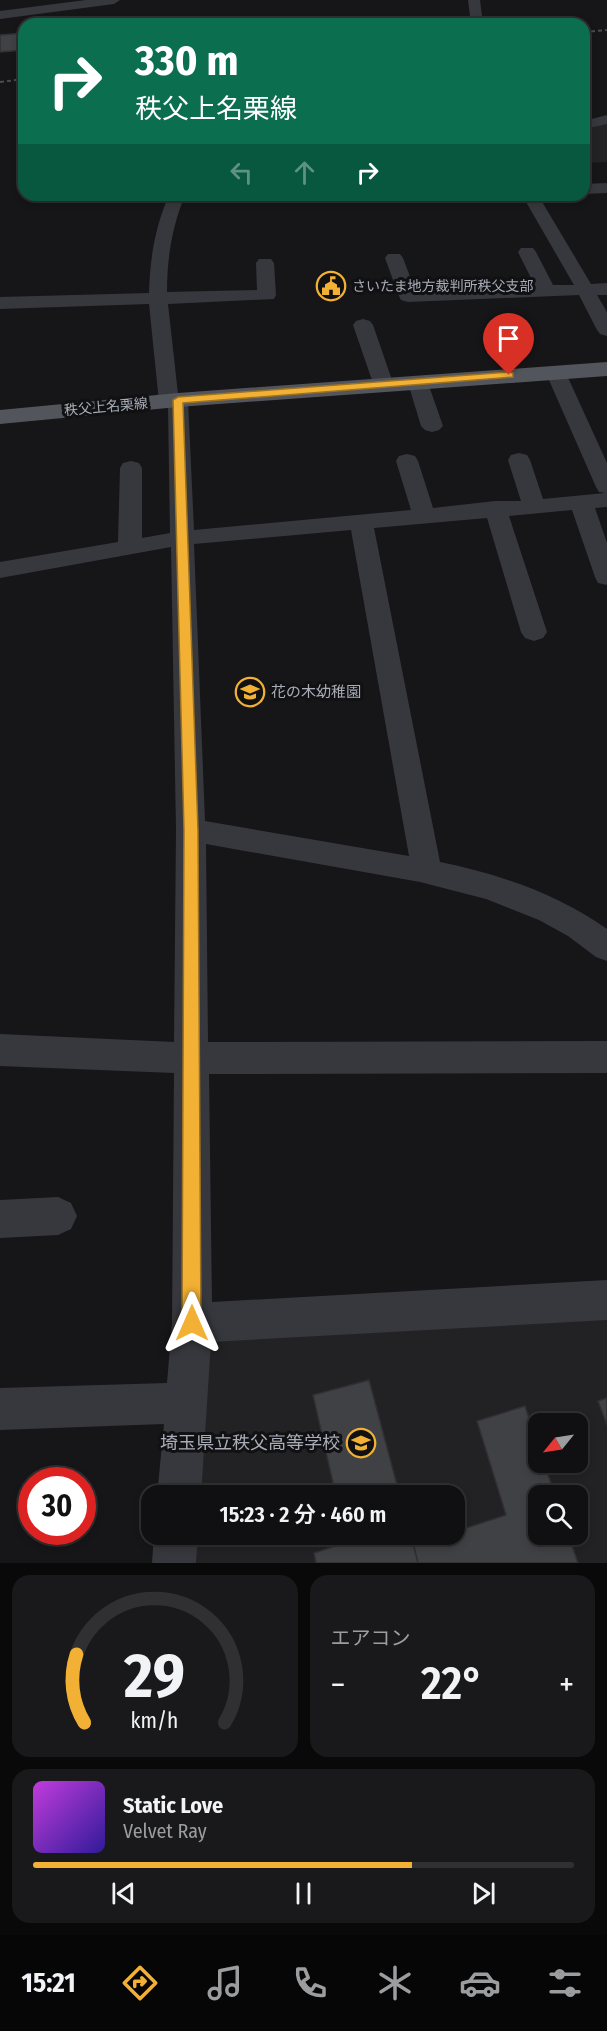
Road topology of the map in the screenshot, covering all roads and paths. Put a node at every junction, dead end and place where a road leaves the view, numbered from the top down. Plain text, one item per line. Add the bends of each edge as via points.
1 (114, 0) edge
2 (474, 0) edge
3 (46, 5) edge
4 (0, 15) edge
5 (476, 18) edge
6 (607, 119) edge
7 (590, 123) edge
8 (607, 188) edge
9 (590, 189) edge
10 (174, 201) edge
11 (534, 201) edge
12 (527, 252) dead end
13 (394, 258) dead end
14 (265, 263) dead end
15 (607, 289) edge
16 (586, 290) junction
17 (547, 291) junction
18 (157, 300) junction
19 (0, 303) edge
20 (363, 325) dead end
21 (607, 330) edge
22 (607, 369) edge
23 (555, 371) junction
24 (418, 383) junction
25 (384, 386) junction
26 (173, 401) junction
27 (0, 417) edge
28 (432, 426) dead end
29 (519, 460) dead end
30 (407, 461) dead end
31 (131, 468) dead end
32 (607, 487) edge
33 (607, 500) edge
34 (581, 502) junction
35 (534, 505) junction
36 (495, 508) junction
37 (424, 516) junction
38 (362, 523) junction
39 (182, 538) junction
40 (130, 548) junction
41 (0, 570) edge
42 (607, 578) edge
43 (534, 632) dead end
44 (191, 830) junction
45 (428, 870) junction
46 (607, 947) edge
47 (0, 1050) edge
48 (607, 1057) edge
49 (190, 1058) junction
50 (58, 1216) dead end
51 (0, 1219) edge
52 (607, 1300) edge
53 (192, 1323) junction
54 (186, 1403) junction
55 (0, 1409) edge
56 (180, 1485) edge
57 (175, 1545) edge
58 (174, 1563) edge

1 - 3 street
2 - 5 street
3 - 4 street
6 - 7 street
8 - 9 street
10 - 18 street via 166,216
11 - 16 street
12 - 17 street
13 - 17 street via 408,297
14 - 18 street via 267,295
15 - 16 street
16 - 17 street
16 - 21 street
18 - 19 street
18 - 26 street
20 - 25 street
22 - 23 main road, 秩父上名栗線
23 - 24 main road, 秩父上名栗線
23 - 32 street
24 - 25 main road, 秩父上名栗線
24 - 28 street
25 - 26 main road, 秩父上名栗線
26 - 27 main road, 秩父上名栗線
26 - 39 street
29 - 35 street
30 - 37 street
31 - 40 street
33 - 34 street
34 - 35 street
34 - 42 street
35 - 36 street
36 - 37 street
36 - 43 street
37 - 38 street
38 - 39 street
38 - 45 street
39 - 40 street
39 - 44 street
40 - 41 street
44 - 45 street
44 - 49 street
45 - 46 street via 484,884 529,901 584,928
47 - 49 street
48 - 49 street
49 - 53 street
50 - 51 street
52 - 53 street
53 - 54 street
54 - 55 street
54 - 56 street
57 - 58 street

